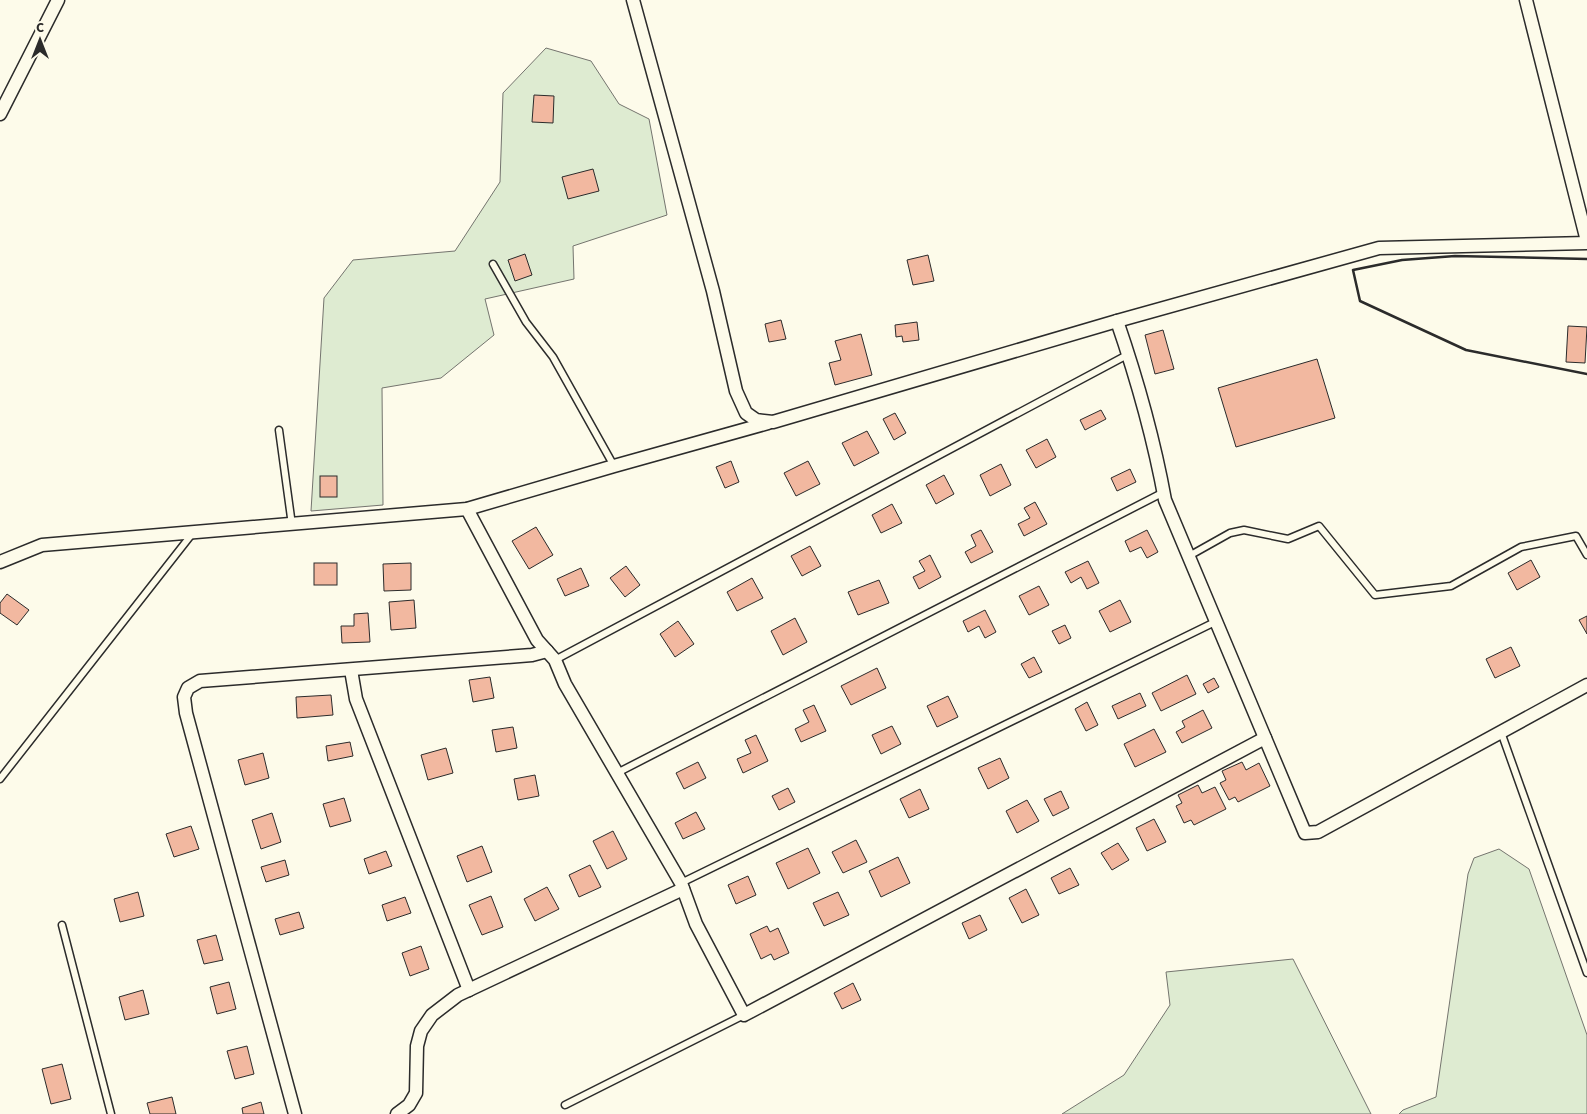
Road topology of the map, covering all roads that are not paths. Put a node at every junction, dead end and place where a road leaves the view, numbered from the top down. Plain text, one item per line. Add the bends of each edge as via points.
1 (58, 0) edge
2 (633, 0) edge
3 (1526, 0) edge
4 (0, 114) edge
5 (1587, 242) edge
6 (493, 264) dead end
7 (1117, 321) junction
8 (1128, 354) junction
9 (772, 422) junction
10 (279, 430) dead end
11 (614, 466) junction
12 (1164, 492) junction
13 (467, 510) junction
14 (292, 525) junction
15 (192, 533) junction
16 (1587, 555) edge
17 (1189, 556) junction
18 (0, 562) edge
19 (1216, 621) junction
20 (551, 655) junction
21 (351, 670) junction
22 (1587, 686) edge
23 (1501, 732) junction
24 (1265, 738) junction
25 (617, 773) junction
26 (0, 779) edge
27 (682, 886) junction
28 (62, 925) dead end
29 (1587, 973) edge
30 (469, 990) junction
31 (744, 1015) junction
32 (565, 1105) dead end
33 (112, 1114) edge
34 (295, 1114) edge
35 (397, 1114) edge

1 - 4 street
2 - 9 street via 713,292 736,391 746,413 756,420
3 - 5 street
5 - 7 street via 1379,248
6 - 11 lane via 526,322 553,357
7 - 8 street
7 - 9 street
8 - 12 street
8 - 20 lane
9 - 11 street
10 - 14 lane
11 - 13 street
12 - 17 street
12 - 25 lane
13 - 14 street
13 - 20 street via 537,640
14 - 15 street
15 - 18 street via 42,545
15 - 26 lane
16 - 17 lane via 1576,536 1521,547 1450,586 1374,595 1320,526 1288,539 1244,530 1230,533
17 - 19 street
19 - 24 street
19 - 27 lane
20 - 21 street
20 - 25 street
21 - 30 street via 356,699
21 - 34 street via 200,681 188,688 184,697
22 - 23 street
23 - 24 street via 1318,832 1305,834
23 - 29 lane
24 - 31 street
25 - 27 street
27 - 30 street
27 - 31 street via 696,924
28 - 33 lane
30 - 35 street via 432,1015 422,1032 417,1046 416,1093 409,1105
31 - 32 lane

